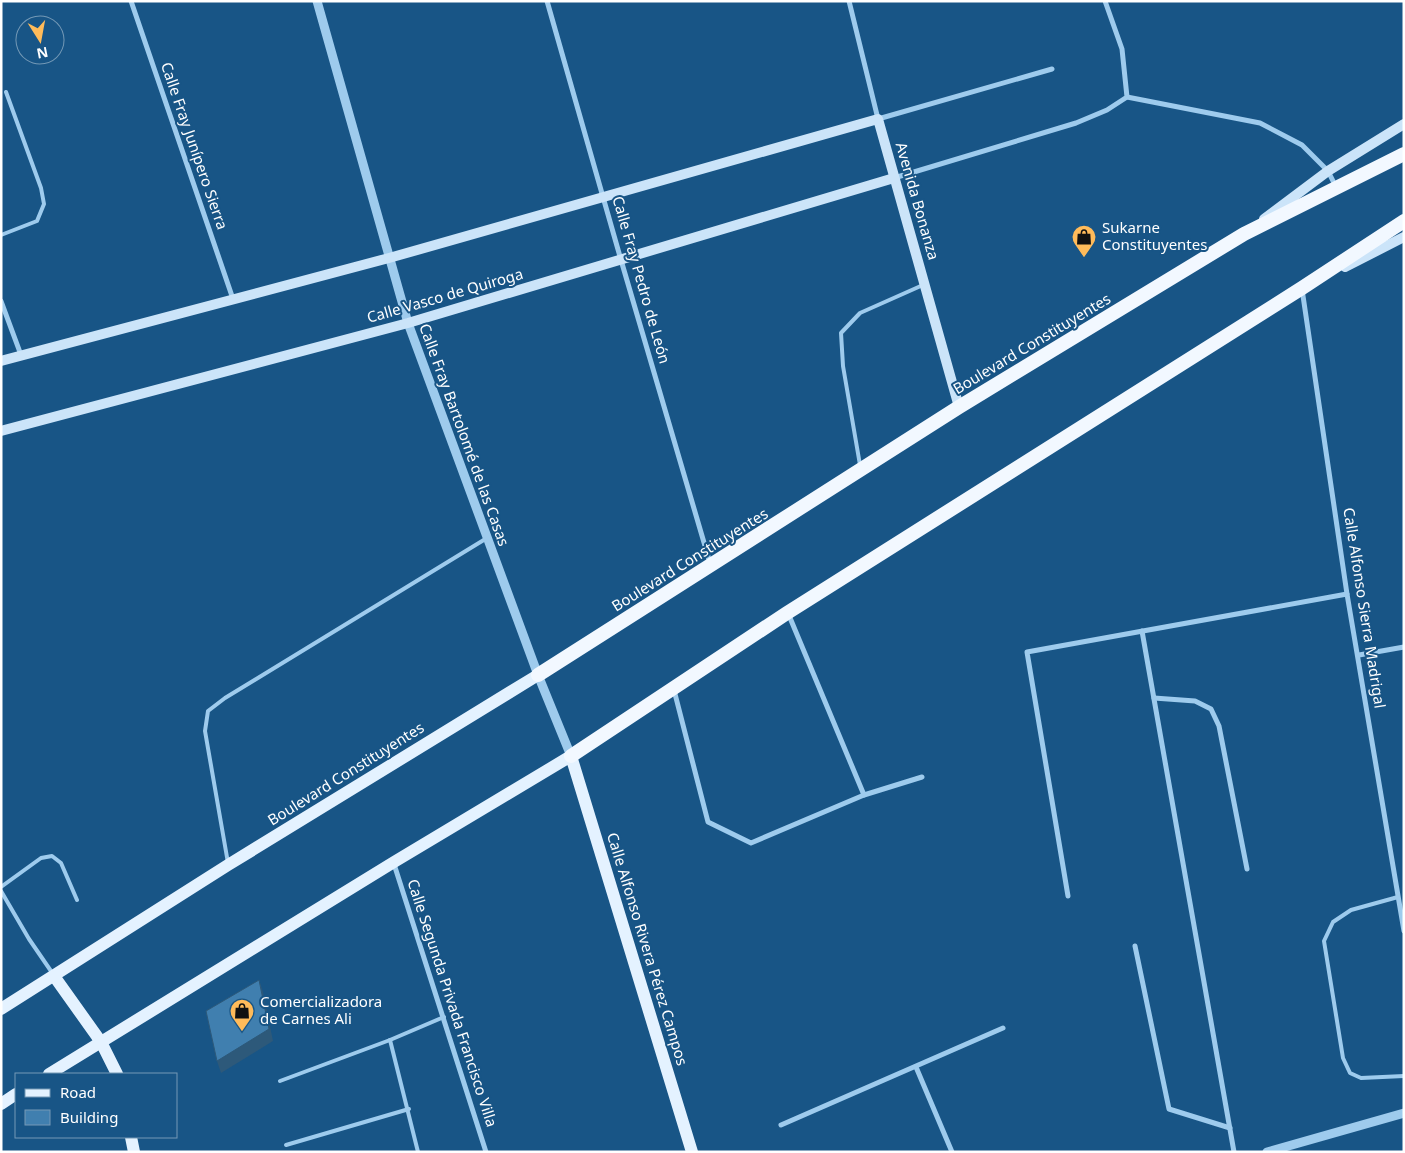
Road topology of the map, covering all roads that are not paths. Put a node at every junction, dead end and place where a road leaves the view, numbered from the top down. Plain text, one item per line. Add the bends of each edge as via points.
1 (131, 1) edge
2 (317, 1) edge
3 (547, 1) edge
4 (849, 1) edge
5 (1105, 1) edge
6 (1052, 69) dead end
7 (6, 92) dead end
8 (1127, 96) junction
9 (878, 119) junction
10 (1404, 124) edge
11 (1404, 154) edge
12 (1328, 171) junction
13 (894, 178) junction
14 (1337, 188) junction
15 (604, 197) junction
16 (1404, 221) edge
17 (1244, 234) junction
18 (1, 235) edge
19 (1404, 237) edge
20 (389, 258) junction
21 (620, 260) junction
22 (925, 284) junction
23 (1302, 288) junction
24 (233, 299) junction
25 (1, 301) edge
26 (408, 323) junction
27 (21, 355) junction
28 (1, 361) edge
29 (959, 407) junction
30 (1, 431) edge
31 (861, 470) junction
32 (487, 538) junction
33 (711, 566) junction
34 (1347, 594) junction
35 (787, 613) junction
36 (1142, 631) junction
37 (1404, 647) edge
38 (1359, 655) junction
39 (538, 675) junction
40 (674, 688) junction
41 (1154, 698) junction
42 (571, 756) junction
43 (922, 777) dead end
44 (864, 795) junction
45 (394, 862) junction
46 (228, 865) junction
47 (1247, 869) dead end
48 (1, 887) edge
49 (1, 891) edge
50 (1068, 896) dead end
51 (1398, 897) junction
52 (77, 900) dead end
53 (1404, 931) edge
54 (1135, 946) dead end
55 (54, 976) junction
56 (1, 1009) edge
57 (444, 1017) junction
58 (1003, 1028) dead end
59 (390, 1040) junction
60 (101, 1042) junction
61 (916, 1067) junction
62 (51, 1073) edge
63 (116, 1073) edge
64 (1404, 1076) edge
65 (280, 1081) dead end
66 (15, 1095) edge
67 (1, 1104) edge
68 (408, 1109) junction
69 (1404, 1114) edge
70 (781, 1125) dead end
71 (1230, 1128) junction
72 (131, 1138) edge
73 (286, 1145) dead end
74 (134, 1152) edge
75 (418, 1152) edge
76 (486, 1152) edge
77 (692, 1152) edge
78 (952, 1152) edge
79 (1234, 1152) edge
80 (1267, 1152) edge

1 - 24 street, Calle Fray Junípero Sierra
2 - 20 street, Calle Fray Bartolomé de las Casas
3 - 15 street, Calle Fray Pedro de León
4 - 9 street, Avenida Bonanza
5 - 8 street via 1122,50
6 - 9 street
7 - 18 lane via 44,204 37,221
8 - 12 street via 1260,123 1302,145
8 - 13 street via 1108,110 1076,123
9 - 13 main road, Avenida Bonanza
9 - 15 main road
10 - 12 main road
11 - 14 highway, Boulevard Constituyentes
12 - 14 street
12 - 17 main road
13 - 21 main road, Calle Vasco de Quiroga
13 - 22 main road, Avenida Bonanza
14 - 17 highway, Boulevard Constituyentes
15 - 20 main road
15 - 21 street, Calle Fray Pedro de León
16 - 23 highway
17 - 29 highway, Boulevard Constituyentes
19 - 23 main road
20 - 24 main road
20 - 26 street, Calle Fray Bartolomé de las Casas
21 - 26 main road, Calle Vasco de Quiroga
21 - 33 street, Calle Fray Pedro de León
22 - 29 main road, Avenida Bonanza
22 - 31 lane via 860,313 841,333 843,366
23 - 34 street, Calle Alfonso Sierra Madrigal
23 - 35 highway
24 - 27 main road
25 - 27 street
26 - 30 main road, Calle Vasco de Quiroga
26 - 32 street, Calle Fray Bartolomé de las Casas
27 - 28 main road
29 - 31 highway, Boulevard Constituyentes
31 - 33 highway, Boulevard Constituyentes
32 - 39 street, Calle Fray Bartolomé de las Casas
32 - 46 lane via 208,711 205,731
33 - 39 highway, Boulevard Constituyentes
34 - 36 street
34 - 38 street, Calle Alfonso Sierra Madrigal
35 - 40 highway
35 - 44 street
36 - 41 street
36 - 50 street via 1027,652
37 - 38 street
38 - 51 street, Calle Alfonso Sierra Madrigal
39 - 42 street, Calle Fray Bartolomé de las Casas
39 - 46 main road, Boulevard Constituyentes
40 - 42 highway
40 - 44 street via 708,822 751,843
41 - 47 street via 1195,701 1211,709 1219,726
41 - 71 street
42 - 45 main road
42 - 77 main road, Calle Alfonso Rivera Pérez Campos
43 - 44 street
45 - 57 street, Calle Segunda Privada Francisco Villa
45 - 60 main road
46 - 55 main road, Boulevard Constituyentes
48 - 52 lane via 41,858 52,856 61,863
49 - 55 lane
51 - 53 street, Calle Alfonso Sierra Madrigal
51 - 64 lane via 1351,910 1333,922 1324,941 1344,1058 1350,1073 1361,1078
54 - 71 street via 1169,1109
55 - 56 main road, Boulevard Constituyentes
55 - 60 main road
57 - 59 lane
57 - 76 street, Calle Segunda Privada Francisco Villa
58 - 61 street
59 - 65 lane
59 - 68 lane
60 - 62 main road
60 - 63 main road
61 - 70 street
61 - 78 street
66 - 67 main road
68 - 73 lane
68 - 75 lane
69 - 80 street
71 - 79 street
72 - 74 main road

